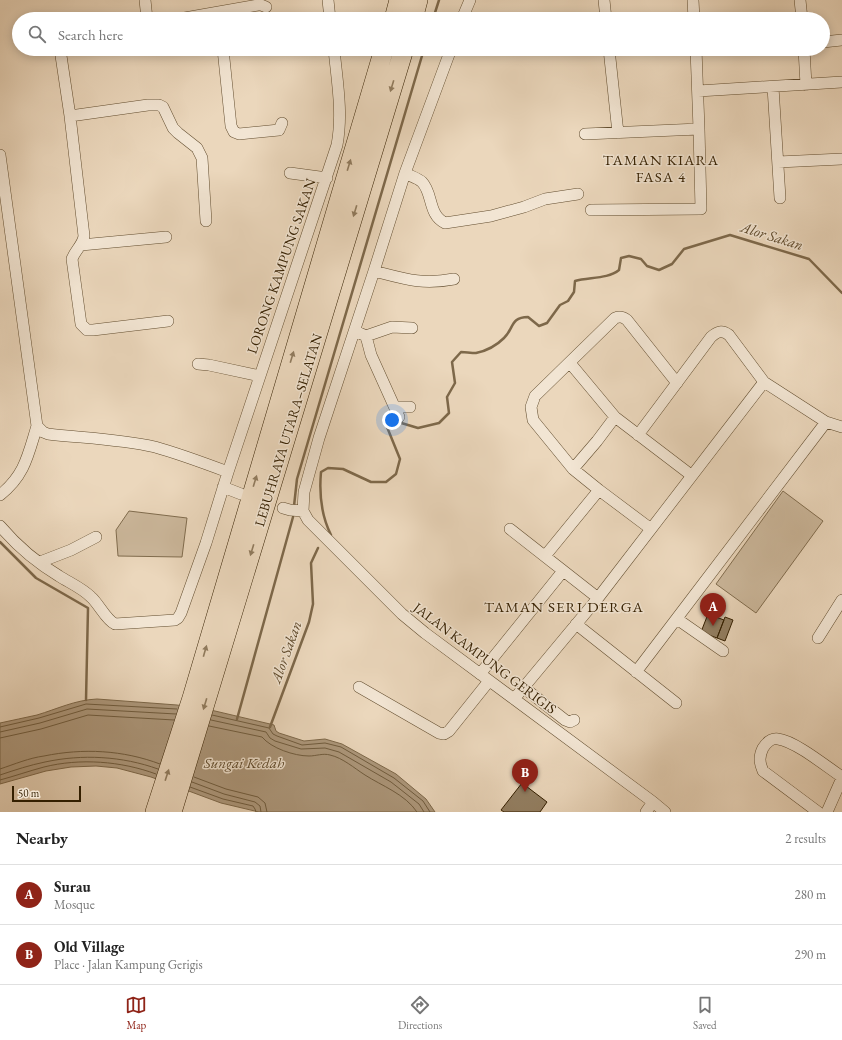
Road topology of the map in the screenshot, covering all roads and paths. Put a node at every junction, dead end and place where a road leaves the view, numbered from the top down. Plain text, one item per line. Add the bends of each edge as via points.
1 (145, 0) edge
2 (328, 0) edge
3 (399, 0) edge
4 (418, 0) edge
5 (470, 0) edge
6 (604, 0) edge
7 (693, 0) edge
8 (800, 0) edge
9 (266, 7) dead end
10 (146, 12) edge
11 (233, 12) edge
12 (329, 12) edge
13 (396, 12) edge
14 (415, 12) edge
15 (465, 12) edge
16 (605, 12) edge
17 (694, 12) edge
18 (801, 12) edge
19 (842, 40) edge
20 (830, 41) edge
21 (61, 56) edge
22 (224, 56) edge
23 (335, 56) edge
24 (382, 56) edge
25 (402, 56) edge
26 (448, 56) edge
27 (610, 56) edge
28 (696, 56) edge
29 (804, 56) edge
30 (842, 82) edge
31 (806, 85) junction
32 (773, 87) junction
33 (698, 91) junction
34 (70, 116) junction
35 (282, 123) dead end
36 (699, 129) junction
37 (618, 133) junction
38 (585, 134) dead end
39 (0, 155) edge
40 (842, 159) edge
41 (778, 162) junction
42 (290, 173) dead end
43 (405, 173) junction
44 (327, 178) junction
45 (578, 194) dead end
46 (780, 198) dead end
47 (591, 210) dead end
48 (206, 221) dead end
49 (166, 237) dead end
50 (81, 245) junction
51 (374, 271) junction
52 (454, 280) dead end
53 (168, 321) dead end
54 (412, 328) dead end
55 (355, 331) junction
56 (366, 336) junction
57 (570, 363) junction
58 (198, 364) dead end
59 (260, 376) junction
60 (764, 382) junction
61 (677, 383) junction
62 (410, 407) dead end
63 (615, 417) junction
64 (826, 422) junction
65 (37, 426) junction
66 (842, 427) edge
67 (638, 435) junction
68 (573, 469) junction
69 (228, 472) junction
70 (691, 475) junction
71 (223, 487) junction
72 (599, 490) junction
73 (241, 494) dead end
74 (0, 495) edge
75 (283, 508) dead end
76 (303, 511) junction
77 (0, 526) edge
78 (510, 529) dead end
79 (651, 529) junction
80 (96, 537) dead end
81 (544, 556) junction
82 (40, 562) junction
83 (563, 571) junction
84 (598, 598) junction
85 (842, 600) edge
86 (225, 613) junction
87 (677, 619) junction
88 (576, 624) junction
89 (818, 638) dead end
90 (723, 651) dead end
91 (636, 672) junction
92 (480, 674) junction
93 (489, 681) junction
94 (359, 687) dead end
95 (523, 687) junction
96 (514, 699) junction
97 (676, 703) dead end
98 (574, 720) dead end
99 (842, 778) edge
100 (653, 802) junction
101 (155, 812) edge
102 (172, 812) edge
103 (646, 812) edge
104 (665, 812) edge
105 (818, 812) edge
106 (827, 812) edge

1 - 10 street
2 - 12 street
3 - 13 highway
4 - 14 highway
5 - 15 street
6 - 16 street
7 - 17 street
8 - 18 street
9 - 11 street via 258,5
19 - 20 street
21 - 34 street
22 - 35 street via 231,126 234,132 239,134 279,130
23 - 44 street, LORONG KAMPUNG SAKAN via 340,106 339,133
86 -> 24 highway, LEBUHRAYA UTARA–SELATAN
25 -> 86 highway, LEBUHRAYA UTARA–SELATAN
26 - 43 street
27 - 37 street
28 - 33 street
29 - 31 street
30 - 31 street
31 - 32 street
32 - 33 street
32 - 41 street
33 - 36 street
34 - 48 street via 148,105 163,107 173,128 200,151
34 - 50 street via 84,236
36 - 37 street
36 - 47 street via 701,209
37 - 38 street
39 - 65 street
40 - 41 street
41 - 46 street
42 - 44 street
43 - 45 street via 421,180 436,215 440,221 446,223 491,216 545,199
43 - 51 street
44 - 59 street, LORONG KAMPUNG SAKAN
49 - 50 street
50 - 53 street via 74,254 72,264 80,319 84,328 93,330
51 - 52 street via 423,282
51 - 55 street
54 - 56 street via 392,326
55 - 56 street
55 - 76 street via 319,438 304,492
56 - 62 street via 371,355 397,412
57 - 61 street via 616,318 623,317
57 - 63 street
57 - 68 street via 535,396 531,407 533,420
58 - 59 street
59 - 69 street, LORONG KAMPUNG SAKAN
60 - 61 street via 730,336 720,332 711,337
60 - 64 street
60 - 70 street
61 - 67 street
63 - 67 street
63 - 68 street
64 - 66 street
64 - 87 street
65 - 69 street via 48,434 153,447
65 - 74 street via 24,467 9,488
67 - 70 street
68 - 72 street
69 - 71 street, LORONG KAMPUNG SAKAN
70 - 79 street
71 - 73 street
71 - 82 street, LORONG KAMPUNG SAKAN via 181,613 175,620 115,624 110,622 101,607 87,593
72 - 79 street
72 - 81 street
75 - 76 street
76 - 92 street, JALAN KAMPUNG GERIGIS via 308,520 402,614
77 - 82 street via 28,555
78 - 81 street
79 - 84 street
80 - 82 street
81 - 83 street
83 - 84 street
83 - 92 street
84 - 88 street
85 - 89 street
101 -> 86 highway, LEBUHRAYA UTARA–SELATAN via 192,698
86 -> 102 highway, LEBUHRAYA UTARA–SELATAN
87 - 90 street
87 - 91 street
88 - 91 street
88 - 95 street
91 - 97 street
92 - 93 street, JALAN KAMPUNG GERIGIS
93 - 94 street via 444,734
93 - 96 street, JALAN KAMPUNG GERIGIS
95 - 96 street
95 - 98 street via 565,720
96 - 100 street, JALAN KAMPUNG GERIGIS
99 - 105 street via 796,746 778,739 766,742 760,754 763,771
99 - 106 street
100 - 103 street
100 - 104 street, JALAN KAMPUNG GERIGIS

